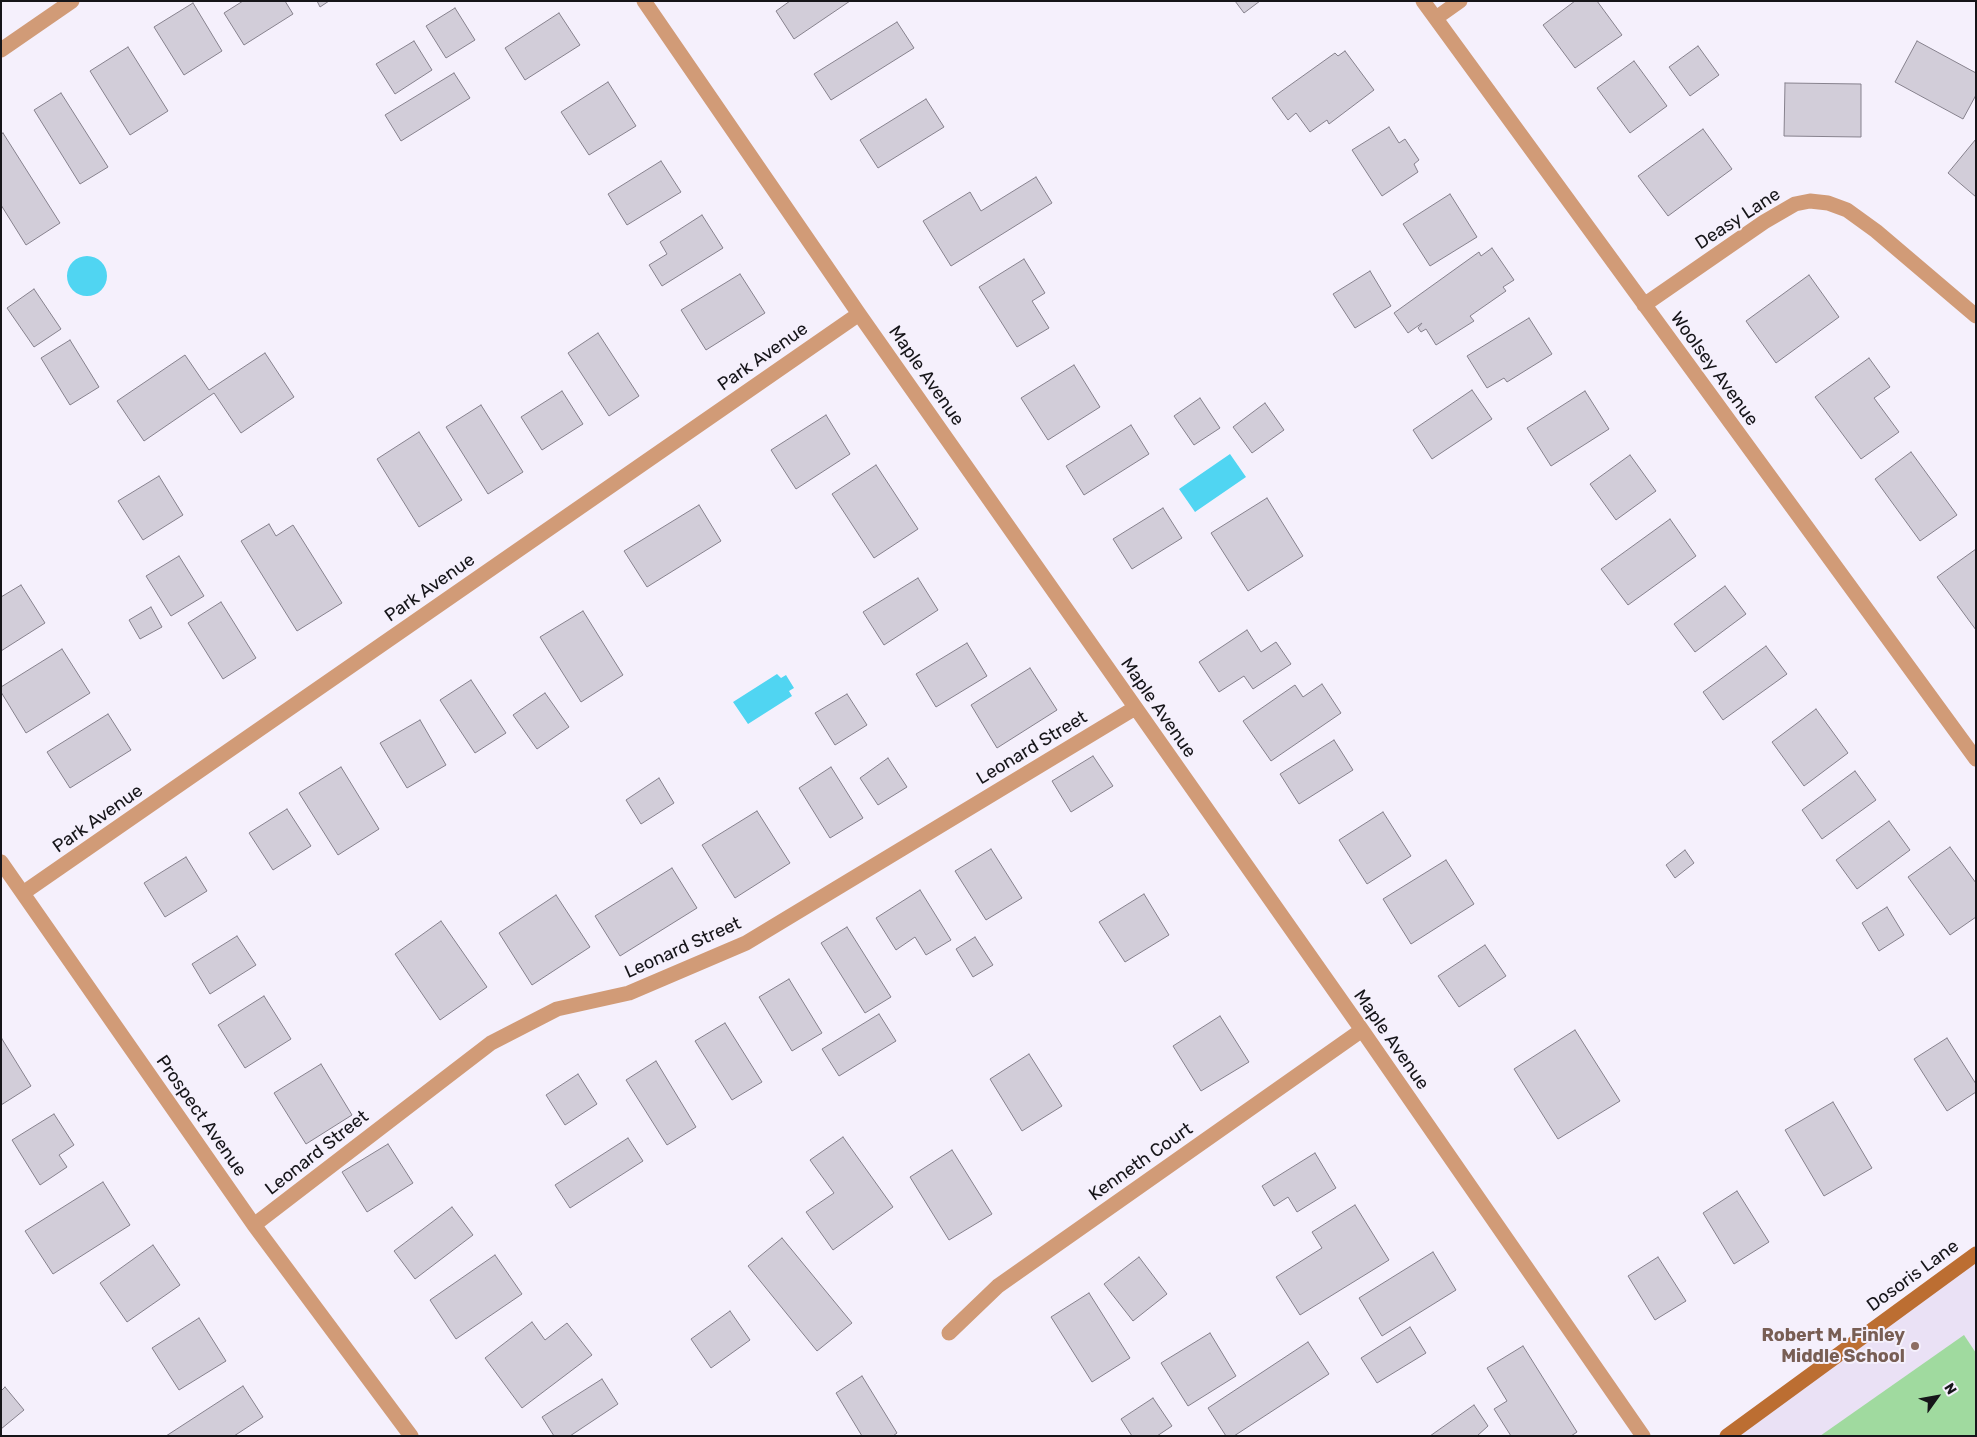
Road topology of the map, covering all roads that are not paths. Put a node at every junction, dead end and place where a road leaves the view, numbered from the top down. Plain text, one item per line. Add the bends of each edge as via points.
1 (72, 1) edge
2 (644, 1) edge
3 (1424, 1) edge
4 (1460, 1) edge
5 (1436, 18) junction
6 (1, 50) edge
7 (1644, 304) junction
8 (859, 314) junction
9 (1976, 316) edge
10 (1135, 708) junction
11 (1976, 759) edge
12 (1, 862) edge
13 (23, 894) junction
14 (1362, 1030) junction
15 (254, 1225) junction
16 (1976, 1254) edge
17 (949, 1333) dead end
18 (411, 1436) edge
19 (1643, 1436) edge
20 (1727, 1436) edge

1 - 6 street
2 - 8 street, Maple Avenue
3 - 5 street, Woolsey Avenue
4 - 5 street
5 - 7 street, Woolsey Avenue
7 - 9 street, Deasy Lane via 1764,222 1795,204 1810,201 1847,210
7 - 11 street, Woolsey Avenue
8 - 10 street, Maple Avenue
8 - 13 street, Park Avenue
10 - 14 street, Maple Avenue
10 - 15 street, Leonard Street via 746,942 630,993 557,1009 491,1043
12 - 13 street, Prospect Avenue
13 - 15 street, Prospect Avenue
14 - 17 street, Kenneth Court via 998,1286
14 - 19 street, Maple Avenue
15 - 18 street, Prospect Avenue
16 - 20 street, Dosoris Lane

